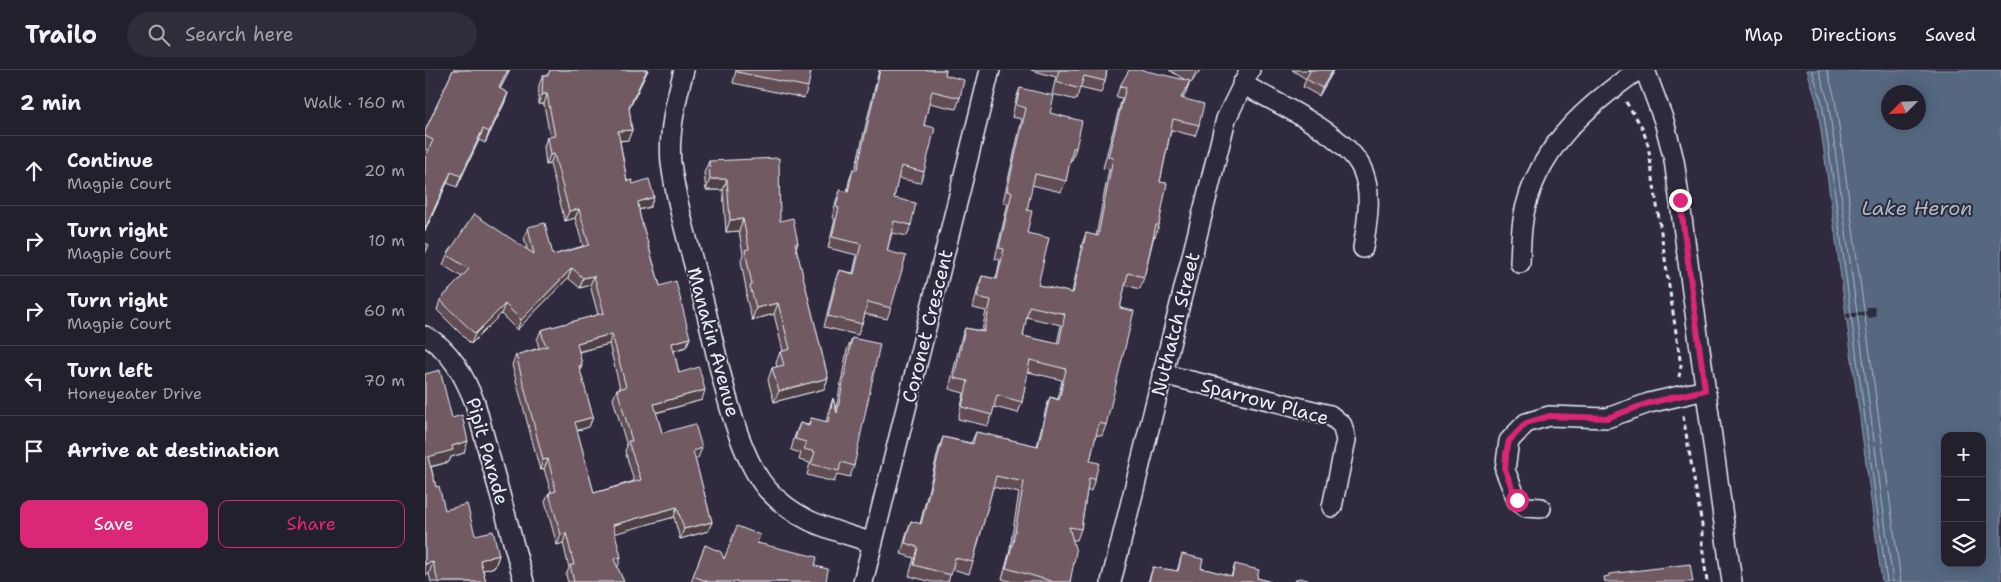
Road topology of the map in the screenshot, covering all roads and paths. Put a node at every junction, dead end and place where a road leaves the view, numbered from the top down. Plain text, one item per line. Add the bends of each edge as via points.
1 (684, 70) edge
2 (990, 70) edge
3 (1639, 70) edge
4 (1645, 70) edge
5 (1246, 77) edge
6 (1626, 102) dead end
7 (1363, 248) dead end
8 (1520, 262) dead end
9 (425, 336) edge
10 (1163, 374) junction
11 (1678, 385) dead end
12 (1705, 390) junction
13 (1683, 416) dead end
14 (1332, 507) dead end
15 (1541, 508) dead end
16 (873, 543) junction
17 (523, 582) edge
18 (863, 582) edge
19 (1111, 582) edge
20 (1707, 582) edge
21 (1732, 582) edge

1 - 16 street, Manakin Avenue via 671,141 671,164 687,238 747,459 784,507 805,520
2 - 16 street, Coronet Crescent
3 - 8 street via 1591,105 1554,145 1527,202
4 - 12 street via 1662,113 1674,160
5 - 7 street via 1333,136 1358,161 1363,170 1369,211
5 - 10 street, Nuthatch Street via 1226,119
6 - 11 path via 1642,127 1648,145 1681,366
9 - 17 street, Pipit Parade via 449,356 465,377 475,403
10 - 14 street, Sparrow Place via 1330,415 1342,425 1347,440
10 - 19 street, Nuthatch Street
12 - 15 street via 1649,403 1607,418 1549,416 1526,423 1509,441 1505,470 1517,500 1526,508
12 - 21 street
13 - 20 path via 1702,525
16 - 18 street, Coronet Crescent

